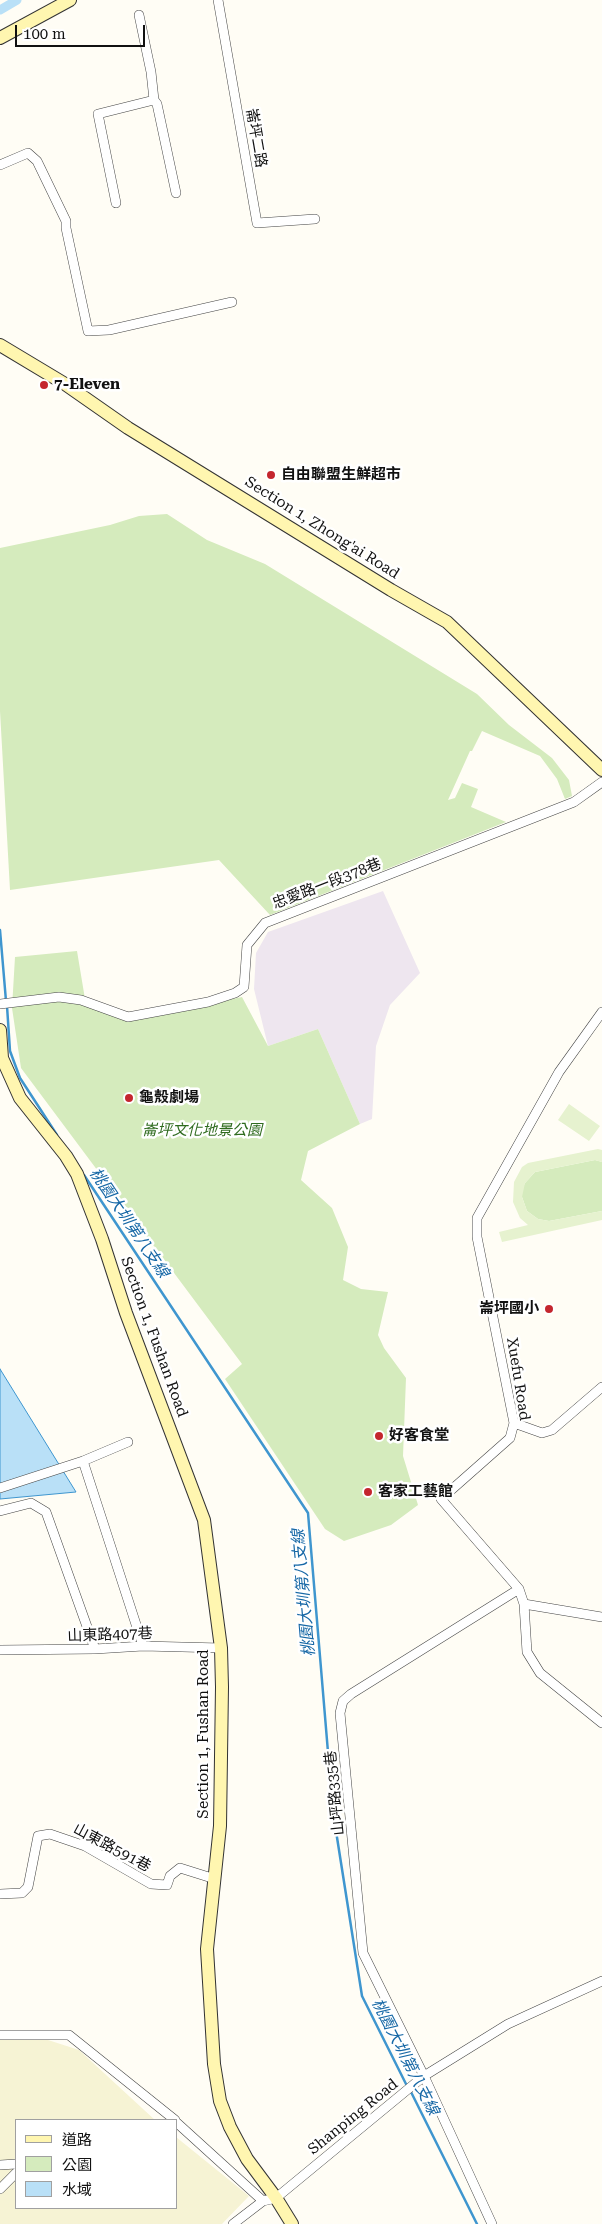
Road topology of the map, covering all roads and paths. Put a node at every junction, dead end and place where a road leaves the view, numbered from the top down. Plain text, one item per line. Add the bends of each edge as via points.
1 (70, 0) edge
2 (218, 0) edge
3 (139, 15) dead end
4 (0, 38) edge
5 (154, 100) junction
6 (0, 165) edge
7 (176, 193) dead end
8 (116, 204) dead end
9 (315, 219) dead end
10 (232, 302) dead end
11 (0, 345) edge
12 (602, 770) edge
13 (602, 782) edge
14 (4, 1003) edge
15 (602, 1012) edge
16 (0, 1030) edge
17 (602, 1387) edge
18 (514, 1423) junction
19 (128, 1442) dead end
20 (83, 1460) junction
21 (0, 1488) edge
22 (0, 1511) edge
23 (518, 1589) junction
24 (524, 1604) junction
25 (602, 1616) edge
26 (143, 1646) junction
27 (221, 1648) junction
28 (95, 1649) junction
29 (0, 1650) edge
30 (602, 1723) edge
31 (215, 1879) junction
32 (0, 1894) edge
33 (602, 1981) edge
34 (0, 2035) edge
35 (424, 2076) junction
36 (174, 2119) edge
37 (178, 2123) edge
38 (0, 2164) edge
39 (15, 2164) edge
40 (15, 2174) edge
41 (0, 2190) edge
42 (276, 2198) junction
43 (263, 2201) junction
44 (233, 2224) edge
45 (292, 2224) edge
46 (492, 2224) edge

1 - 4 street
2 - 9 street, 崙坪二路 via 258,223
3 - 5 street
5 - 7 street
5 - 8 street via 98,114
6 - 10 street via 28,153 36,161 66,221 88,331 109,330
11 - 12 street, Section 1, Zhong'ai Road via 162,449 447,622
13 - 14 street, 忠愛路一段378巷 via 574,802 265,923 247,945 244,987 235,993 208,1002 128,1017 81,1000 59,997
15 - 18 street, Xuefu Road via 559,1072 477,1218 477,1237
16 - 27 street, Section 1, Fushan Road via 2,1058 20,1098 66,1156 76,1174 204,1520
17 - 18 street via 552,1430 542,1433
18 - 23 street, Xuefu Road via 510,1438 441,1498
19 - 20 street
20 - 21 street
20 - 26 street
22 - 28 street via 31,1502 46,1512
23 - 24 street, Xuefu Road
23 - 35 street, 山坪路335巷 via 352,1694 343,1701 340,1714 362,1953
24 - 25 street
24 - 30 street, Xuefu Road via 524,1636 533,1664
26 - 27 street, 山東路407巷
26 - 28 street, 山東路407巷
27 - 31 street, Section 1, Fushan Road via 222,1781
28 - 29 street, 山東路407巷
31 - 32 street, 山東路591巷 via 180,1868 170,1876 166,1885 151,1884 85,1846 50,1834 38,1836 28,1887 22,1893
31 - 42 street, Section 1, Fushan Road via 207,1950 216,2082 230,2127 247,2159
33 - 35 street, Shanping Road via 508,2024
34 - 36 street via 69,2035
35 - 42 street, Shanping Road
35 - 46 street, 山坪路335巷
37 - 43 street
38 - 39 street
40 - 41 street
42 - 43 street, Shanping Road
42 - 45 street, Section 1, Fushan Road
43 - 44 street, Shanping Road

